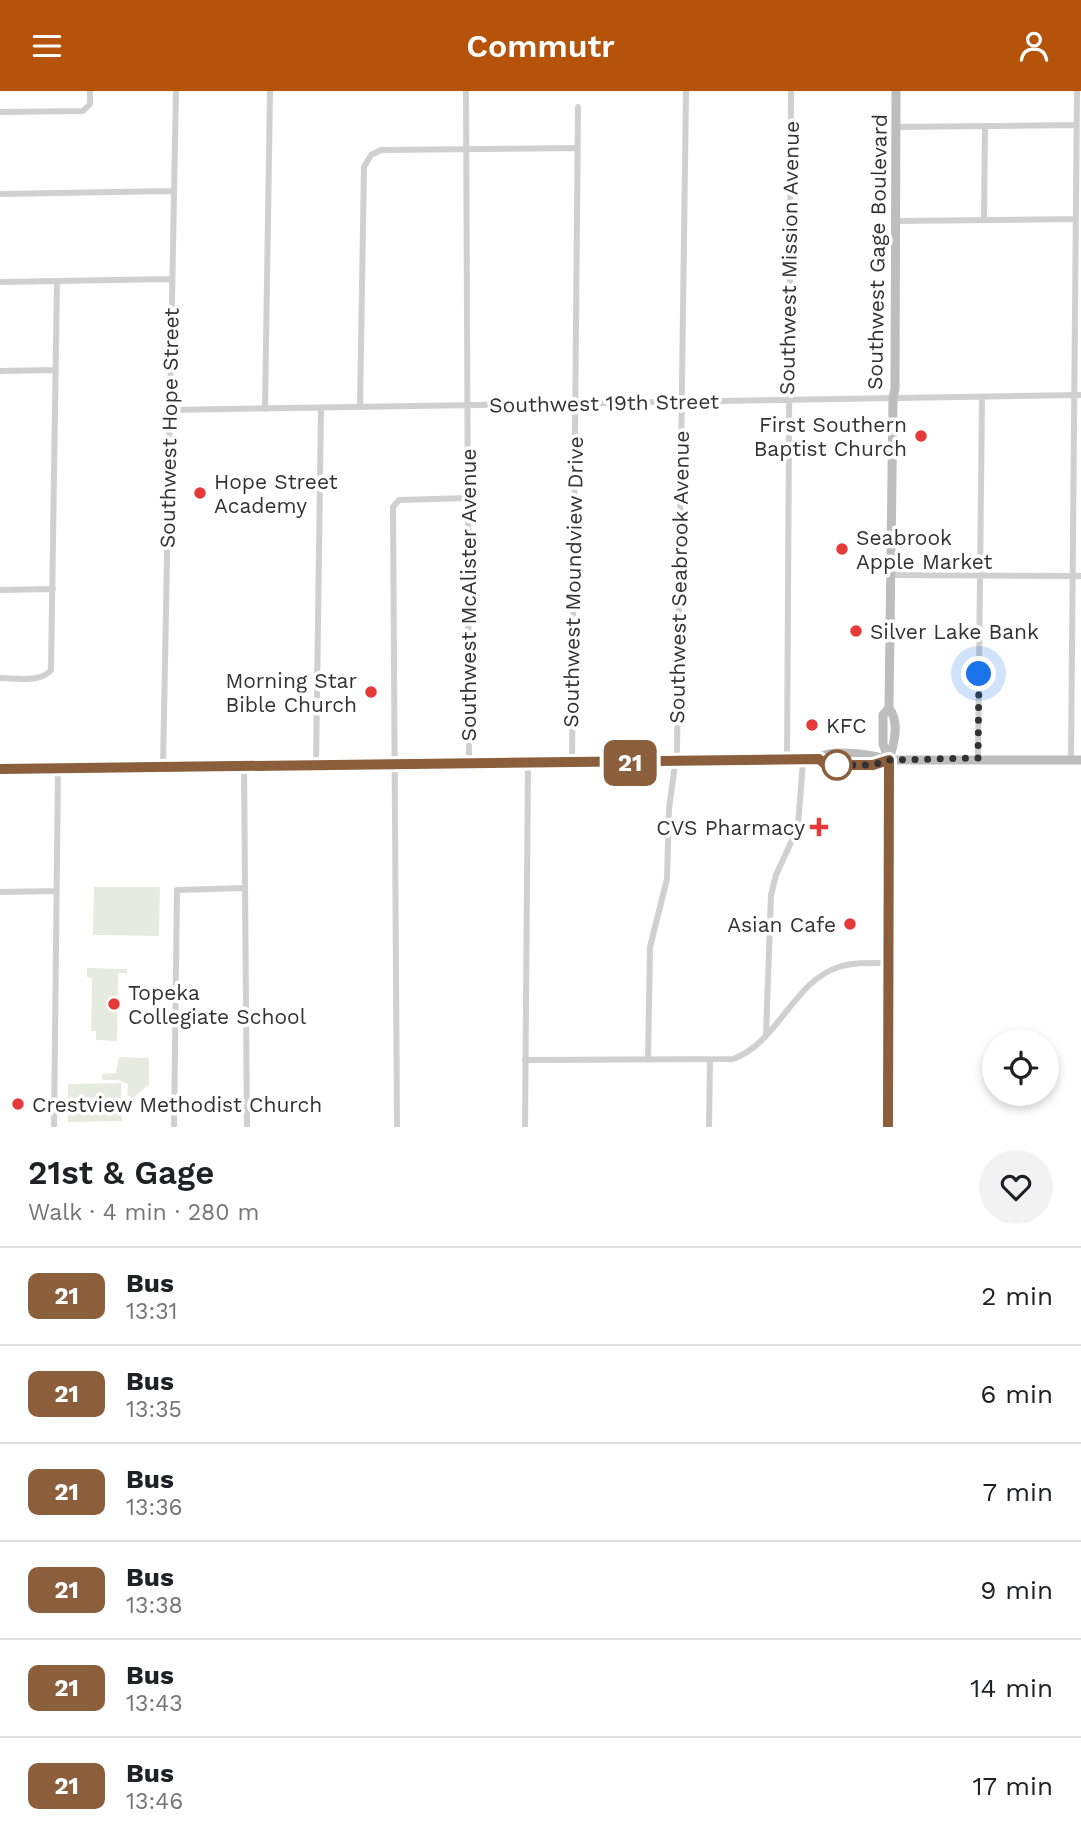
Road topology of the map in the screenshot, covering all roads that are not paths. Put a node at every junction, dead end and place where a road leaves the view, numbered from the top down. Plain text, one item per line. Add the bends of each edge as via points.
1 (90, 91) edge
2 (176, 91) edge
3 (270, 91) edge
4 (466, 91) edge
5 (686, 91) edge
6 (791, 91) edge
7 (897, 91) edge
8 (1077, 91) edge
9 (578, 107) dead end
10 (0, 112) edge
11 (1076, 125) junction
12 (985, 126) junction
13 (896, 127) junction
14 (577, 148) junction
15 (466, 149) junction
16 (172, 191) junction
17 (0, 194) edge
18 (984, 219) junction
19 (1076, 219) junction
20 (895, 221) junction
21 (171, 279) junction
22 (57, 281) junction
23 (0, 282) edge
24 (56, 370) junction
25 (0, 371) edge
26 (1077, 396) edge
27 (982, 397) junction
28 (893, 398) junction
29 (788, 400) junction
30 (681, 402) junction
31 (575, 403) junction
32 (467, 405) junction
33 (360, 407) junction
34 (321, 408) junction
35 (265, 409) junction
36 (169, 410) junction
37 (468, 498) junction
38 (891, 575) junction
39 (981, 576) junction
40 (1072, 576) junction
41 (1081, 576) edge
42 (53, 589) junction
43 (0, 590) edge
44 (0, 678) edge
45 (978, 758) junction
46 (889, 760) junction
47 (1076, 760) edge
48 (787, 761) junction
49 (803, 761) junction
50 (676, 762) junction
51 (469, 763) junction
52 (528, 763) junction
53 (572, 763) junction
54 (244, 764) junction
55 (394, 764) junction
56 (163, 765) junction
57 (316, 765) junction
58 (58, 768) junction
59 (0, 769) edge
60 (245, 888) junction
61 (56, 891) junction
62 (0, 892) edge
63 (889, 963) junction
64 (766, 1035) junction
65 (525, 1060) junction
66 (648, 1060) junction
67 (710, 1060) junction
68 (54, 1127) edge
69 (174, 1127) edge
70 (247, 1127) edge
71 (397, 1127) edge
72 (525, 1127) edge
73 (709, 1127) edge
74 (888, 1127) edge

1 - 10 street via 90,104 83,110
2 - 16 street, Southwest Hope Street
3 - 35 street
4 - 15 street, Southwest McAlister Avenue
5 - 30 street, Southwest Seabrook Avenue
6 - 29 street, Southwest Mission Avenue
7 - 13 main road, Southwest Gage Boulevard
8 - 11 street
9 - 14 street, Southwest Moundview Drive
11 - 12 street
11 - 19 street
12 - 13 street
12 - 18 street
13 - 20 main road, Southwest Gage Boulevard
14 - 15 street
14 - 31 street, Southwest Moundview Drive
15 - 32 street, Southwest McAlister Avenue
15 - 33 street via 379,151 364,167
16 - 17 street
16 - 21 street, Southwest Hope Street
18 - 19 street
18 - 20 street
19 - 26 street
20 - 28 main road, Southwest Gage Boulevard
21 - 22 street
21 - 36 street, Southwest Hope Street
22 - 23 street
22 - 24 street
24 - 25 street
24 - 42 street
26 - 27 street, Southwest 19th Street
26 - 40 street
27 - 28 street, Southwest 19th Street
27 - 39 street
28 - 29 street, Southwest 19th Street
28 - 38 main road, Southwest Gage Boulevard
29 - 30 street, Southwest 19th Street
29 - 48 street, Southwest Mission Avenue
30 - 31 street, Southwest 19th Street
30 - 50 street, Southwest Seabrook Avenue
31 - 32 street, Southwest 19th Street
31 - 53 street, Southwest Moundview Drive
32 - 33 street, Southwest 19th Street
32 - 37 street, Southwest McAlister Avenue
33 - 34 street, Southwest 19th Street
34 - 35 street, Southwest 19th Street
34 - 57 street
35 - 36 street, Southwest 19th Street
36 - 56 street, Southwest Hope Street
37 - 51 street, Southwest McAlister Avenue
37 - 55 street via 396,501 393,507
38 - 39 street
38 - 46 main road, Southwest Gage Boulevard via 890,708 884,715 883,734
39 - 40 street
39 - 45 street
40 - 41 street
40 - 47 street
42 - 43 street
42 - 44 street via 51,670 43,677
45 - 46 main road
45 - 47 main road
46 - 49 main road via 873,754 826,755
46 - 63 main road, Southwest Gage Boulevard
48 - 49 main road
48 - 50 main road
49 - 64 street via 799,827 771,895
50 - 53 main road
50 - 66 street, Southwest Seabrook Avenue via 667,879 649,960
51 - 52 main road
51 - 55 main road
52 - 53 main road
52 - 65 street
54 - 56 main road
54 - 57 main road
54 - 60 street
55 - 57 main road
55 - 71 street
56 - 58 main road
58 - 59 main road
58 - 61 street
60 - 69 street via 177,890
60 - 70 street
61 - 62 street
61 - 68 street
63 - 64 street via 855,963 826,972
63 - 74 main road, Southwest Gage Boulevard
64 - 67 street via 743,1055
65 - 66 street
65 - 72 street
66 - 67 street
67 - 73 street

